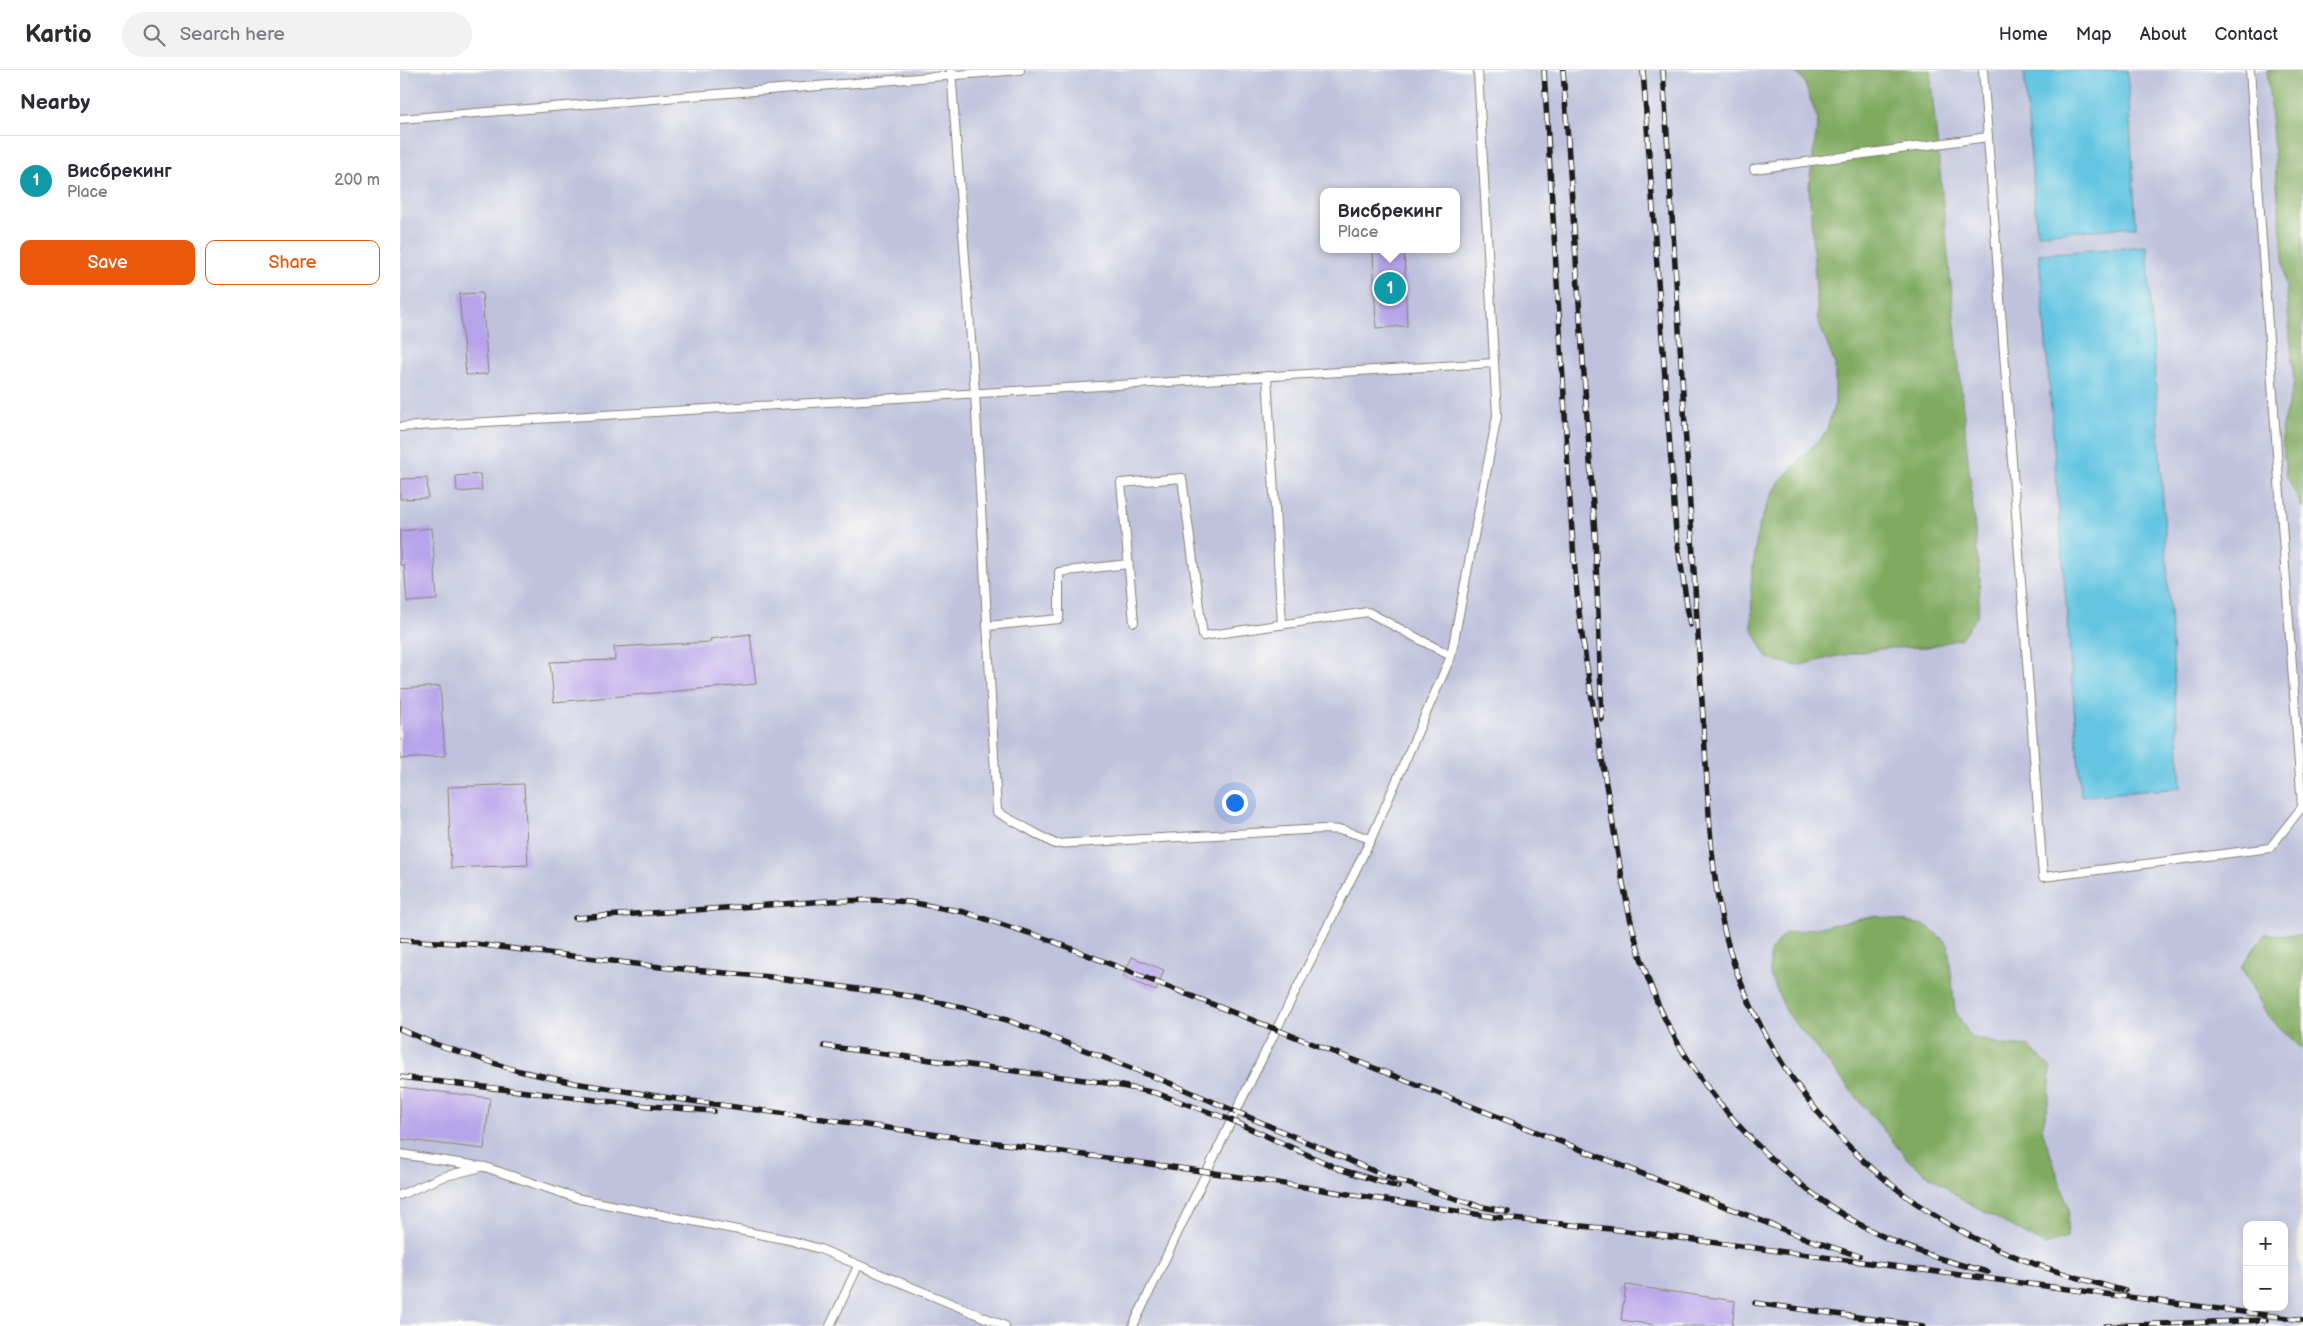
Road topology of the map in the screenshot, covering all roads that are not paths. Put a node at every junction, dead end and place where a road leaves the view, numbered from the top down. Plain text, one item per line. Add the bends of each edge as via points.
1 (1020, 70) edge
2 (1478, 70) edge
3 (1983, 70) edge
4 (2250, 70) edge
5 (951, 72) edge
6 (400, 120) edge
7 (1988, 137) junction
8 (1754, 169) dead end
9 (1494, 363) junction
10 (1267, 376) junction
11 (975, 394) junction
12 (400, 427) edge
13 (1128, 564) junction
14 (1134, 622) dead end
15 (1282, 625) junction
16 (987, 626) junction
17 (1451, 656) junction
18 (1371, 839) junction
19 (400, 1154) edge
20 (485, 1168) junction
21 (400, 1194) edge
22 (858, 1266) junction
23 (830, 1326) edge
24 (1005, 1326) edge
25 (1133, 1326) edge

1 - 5 lane
2 - 9 lane
3 - 7 lane
4 - 7 lane via 2302,807 2270,848 2043,877
5 - 6 lane
5 - 11 lane
7 - 8 lane
9 - 10 lane
9 - 17 lane via 1497,416
10 - 11 lane
10 - 15 lane
11 - 12 lane
11 - 16 lane
13 - 14 lane
13 - 15 lane via 1121,483 1182,478 1203,636
13 - 16 lane via 1059,572 1059,619
15 - 17 lane via 1368,612
16 - 18 lane via 998,812 1006,817 1055,844 1324,829 1343,830
17 - 18 lane
18 - 25 lane
19 - 20 lane
20 - 21 lane via 442,1177
20 - 22 lane via 580,1199 789,1240 820,1249
22 - 23 lane
22 - 24 lane

